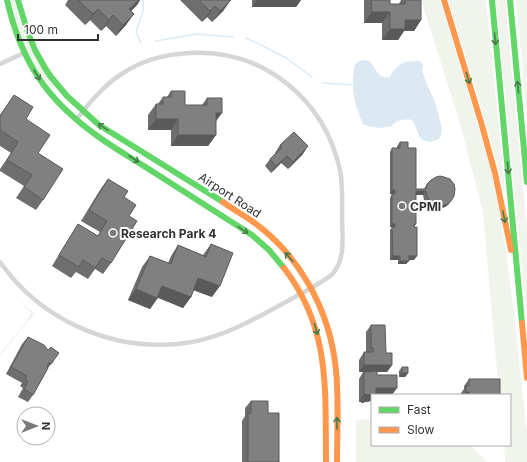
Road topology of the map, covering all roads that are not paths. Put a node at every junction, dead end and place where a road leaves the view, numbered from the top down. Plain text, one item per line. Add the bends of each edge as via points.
1 (7, 0) edge
2 (18, 0) edge
3 (444, 0) edge
4 (492, 0) edge
5 (510, 0) edge
6 (24, 53) junction
7 (0, 64) edge
8 (82, 111) junction
9 (76, 120) junction
10 (527, 182) edge
11 (0, 262) edge
12 (311, 289) junction
13 (301, 293) junction
14 (520, 314) junction
15 (527, 378) edge
16 (326, 462) edge
17 (337, 462) edge

1 - 6 main road, Airport Road
2 - 8 main road, Airport Road via 39,58 62,91
3 -> 14 main road via 495,173
4 -> 14 main road
10 -> 5 main road
6 - 7 street
6 -> 9 main road, Airport Road via 42,84
8 - 9 street
12 -> 8 main road, Airport Road via 289,256 249,219 99,125
8 - 12 street via 97,94 123,73 154,59 182,53 210,53 236,57 261,66 294,88 324,127 341,179 342,250 339,263 331,276
9 -> 13 main road, Airport Road via 252,235 278,261
11 - 13 street via 26,293 69,323 101,336 145,345 190,342 227,332
12 - 13 street
17 -> 12 main road, Airport Road via 337,383 334,356 327,327
13 -> 16 main road, Airport Road via 313,319 323,359
14 - 15 main road

